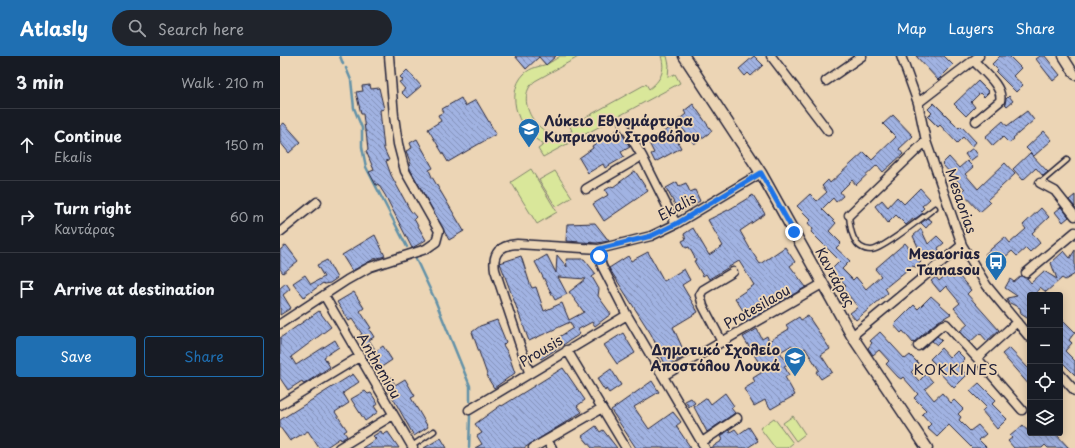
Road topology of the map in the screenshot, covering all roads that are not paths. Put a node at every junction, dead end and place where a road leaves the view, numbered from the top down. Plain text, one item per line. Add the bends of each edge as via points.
1 (389, 56) edge
2 (684, 56) edge
3 (771, 56) edge
4 (862, 56) edge
5 (902, 56) edge
6 (1063, 56) edge
7 (976, 58) edge
8 (1075, 75) edge
9 (826, 81) dead end
10 (918, 103) junction
11 (976, 122) dead end
12 (623, 124) dead end
13 (828, 131) dead end
14 (926, 141) junction
15 (642, 156) junction
16 (1067, 160) dead end
17 (761, 173) junction
18 (1040, 182) joint
19 (586, 189) dead end
20 (317, 202) dead end
21 (935, 208) dead end
22 (849, 215) joint
23 (1075, 216) edge
24 (676, 224) junction
25 (280, 232) edge
26 (1075, 232) edge
27 (962, 245) junction
28 (599, 249) junction
29 (733, 272) dead end
30 (1026, 273) dead end
31 (822, 284) junction
32 (324, 295) junction
33 (627, 315) junction
34 (1017, 322) junction
35 (280, 324) edge
36 (1027, 334) edge
37 (852, 336) junction
38 (722, 342) junction
39 (918, 346) dead end
40 (567, 350) junction
41 (359, 357) junction
42 (978, 358) junction
43 (529, 372) junction
44 (663, 376) junction
45 (1063, 377) edge
46 (1075, 391) edge
47 (280, 405) edge
48 (602, 408) junction
49 (469, 410) dead end
50 (1022, 410) dead end
51 (393, 415) junction
52 (737, 418) dead end
53 (434, 431) dead end
54 (547, 440) junction
55 (704, 445) edge
56 (412, 447) edge
57 (339, 448) edge
58 (533, 448) edge
59 (552, 448) edge
60 (626, 448) edge
61 (928, 448) edge

1 - 32 street via 394,116 405,171 439,231 436,242 426,248 370,267
2 - 17 street, Καντάρας
3 - 13 street
4 - 9 street
5 - 10 street, Mesaorias
6 - 8 street
7 - 10 street
7 - 11 street via 999,89 1001,97 1000,101
10 - 14 street, Mesaorias
12 - 15 street
14 - 22 street
14 - 27 street, Mesaorias
15 - 19 street
15 - 24 street
16 - 18 lane
17 - 24 street, Ekalis
17 - 31 street, Καντάρας
18 - 23 street via 1055,191
20 - 25 street
21 - 22 lane via 883,246 872,250 863,248 853,239
24 - 28 street, Ekalis via 651,236
26 - 30 street
27 - 34 street, Mesaorias via 987,286
27 - 37 street
28 - 33 street via 602,266
28 - 43 street, Ekalis via 516,244 502,247 495,254 495,270
29 - 38 street via 703,290 700,295 700,300
31 - 37 street, Καντάρας
31 - 38 street, Protesilaou
32 - 35 street
32 - 41 street, Anthemiou
33 - 40 street, Prousis
33 - 44 street
34 - 36 street, Mesaorias
34 - 42 street
37 - 61 street, Καντάρας
38 - 44 street, Protesilaou
39 - 42 street via 946,324
40 - 43 street, Prousis
40 - 48 street
41 - 47 street
41 - 51 street, Anthemiou
42 - 50 street
43 - 49 street, Prousis
44 - 55 street
45 - 46 street
48 - 54 street
48 - 60 street
51 - 56 street, Anthemiou
51 - 57 street
52 - 55 street
53 - 56 lane
54 - 58 street
54 - 59 street

